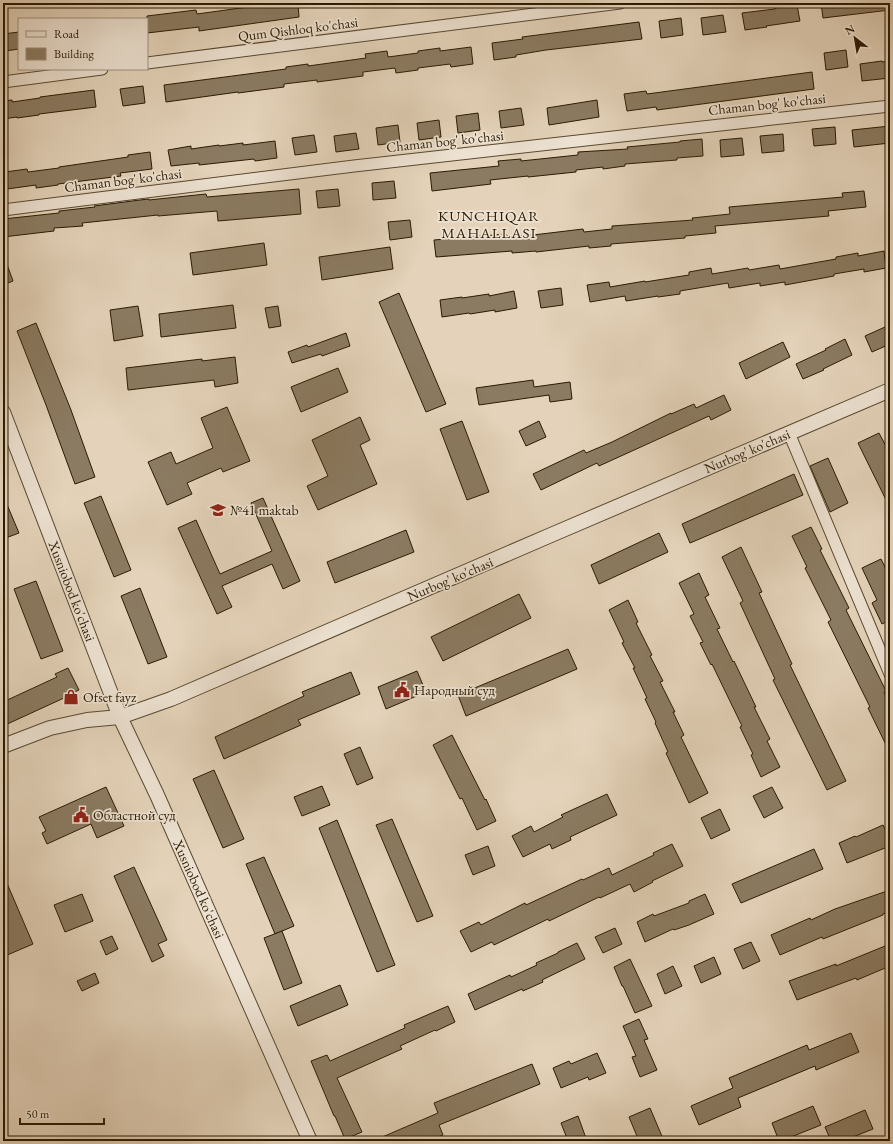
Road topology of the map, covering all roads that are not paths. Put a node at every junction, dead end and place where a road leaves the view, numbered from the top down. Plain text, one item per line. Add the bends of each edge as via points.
1 (620, 3) edge
2 (148, 63) edge
3 (94, 70) edge
4 (3, 82) edge
5 (890, 106) edge
6 (3, 210) edge
7 (890, 390) edge
8 (3, 412) edge
9 (789, 433) junction
10 (890, 674) edge
11 (120, 717) junction
12 (3, 746) edge
13 (310, 1141) edge

1 - 2 street, Qum Qishloq ko'chasi
3 - 4 street
5 - 6 street, Chaman bog' ko'chasi via 346,167
7 - 9 street, Nurbog' ko'chasi
8 - 11 street, Xusniobod ko'chasi
9 - 10 street
9 - 11 street, Nurbog' ko'chasi via 171,699
11 - 12 street, Nurbog' ko'chasi via 87,720 50,728
11 - 13 street, Xusniobod ko'chasi

